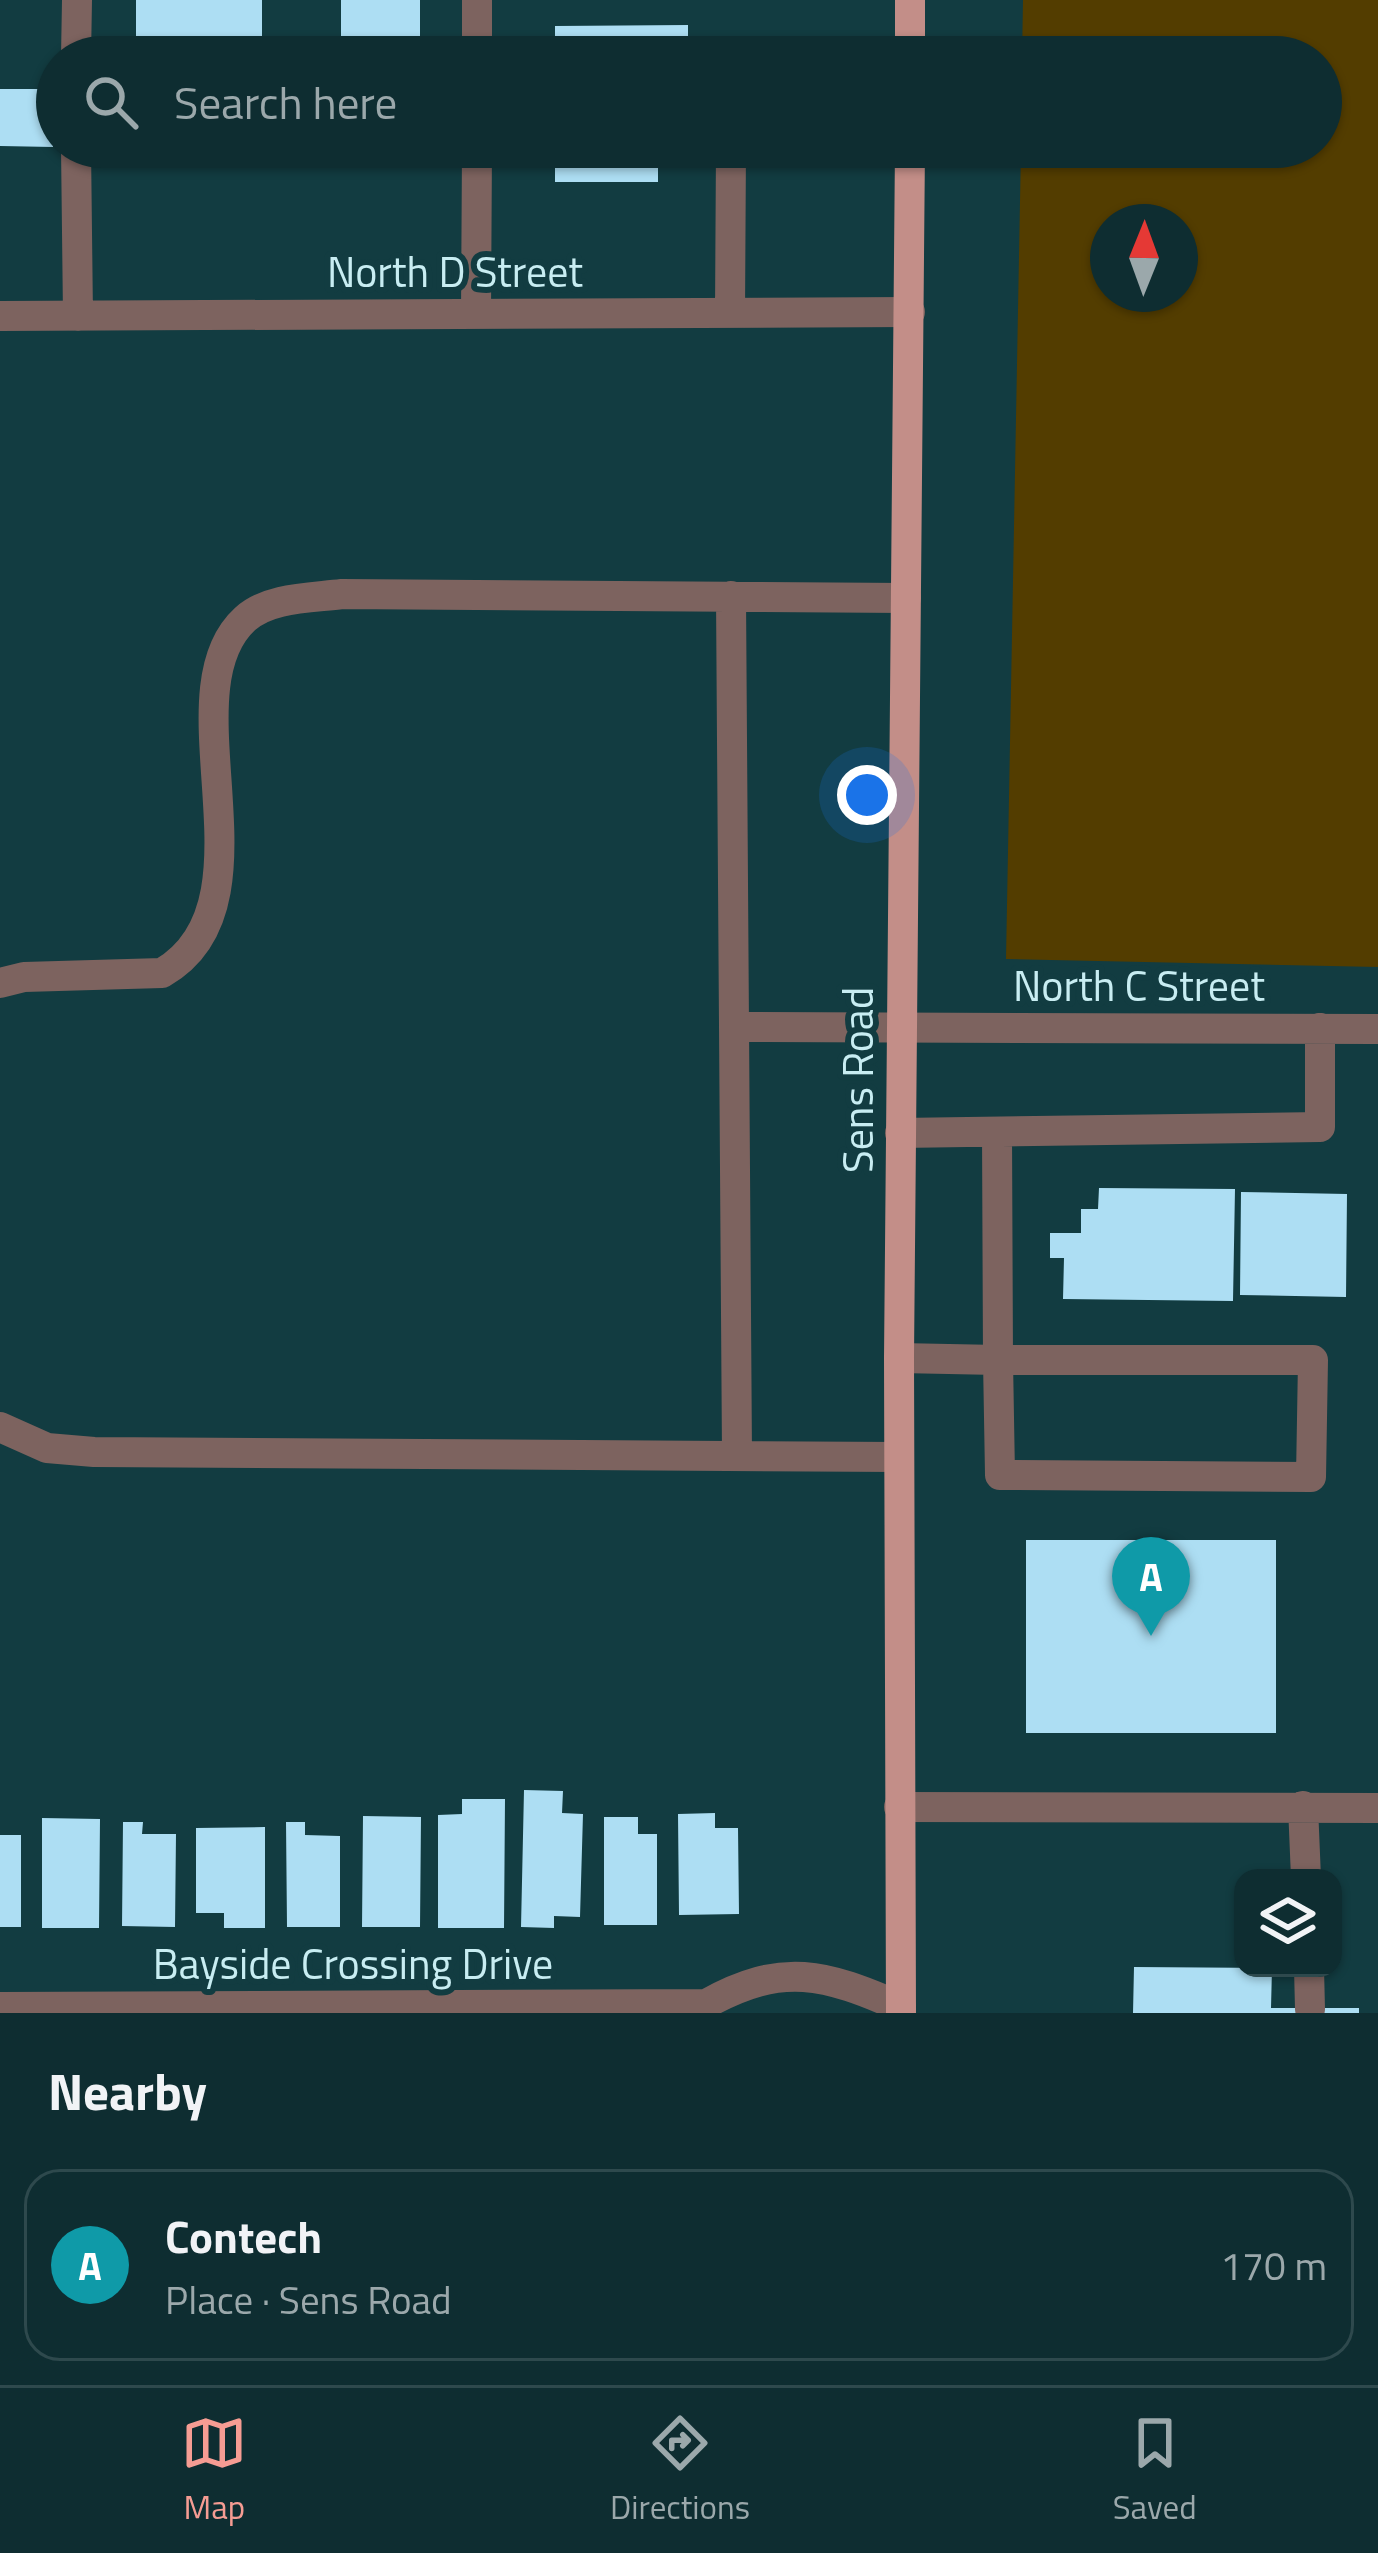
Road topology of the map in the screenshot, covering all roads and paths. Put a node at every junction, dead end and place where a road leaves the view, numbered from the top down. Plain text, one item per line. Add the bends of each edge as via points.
1 (77, 0) edge
2 (478, 0) edge
3 (910, 0) edge
4 (76, 36) edge
5 (477, 36) edge
6 (910, 36) edge
7 (76, 168) edge
8 (477, 168) edge
9 (731, 168) edge
10 (910, 168) edge
11 (910, 312) junction
12 (730, 313) junction
13 (476, 314) junction
14 (0, 316) edge
15 (78, 316) junction
16 (731, 596) junction
17 (906, 598) junction
18 (0, 983) edge
19 (734, 1027) junction
20 (901, 1027) junction
21 (1320, 1028) junction
22 (1378, 1029) edge
23 (900, 1132) junction
24 (997, 1132) junction
25 (898, 1358) junction
26 (998, 1360) junction
27 (0, 1427) edge
28 (737, 1456) junction
29 (898, 1457) junction
30 (899, 1807) junction
31 (1303, 1807) junction
32 (1378, 1808) edge
33 (1306, 1869) edge
34 (1309, 1977) edge
35 (0, 2007) edge
36 (713, 2009) edge
37 (1310, 2009) dead end
38 (896, 2011) edge

1 - 4 street
2 - 5 street
3 - 6 main road
7 - 15 street
8 - 13 street
9 - 12 street
10 - 11 main road, Sens Road
11 - 12 street, North D Street
11 - 17 main road, Sens Road
12 - 13 street, North D Street
13 - 15 street, North D Street
14 - 15 street, North D Street
16 - 17 street
16 - 18 street via 342,594 280,602 245,619 224,650 216,700 219,864 211,914 182,961 162,973
16 - 19 street
17 - 20 main road, Sens Road
19 - 20 street, North C Street
19 - 28 street
20 - 21 street, North C Street
20 - 23 main road, Sens Road
21 - 22 street, North C Street
21 - 24 street via 1320,1127
23 - 24 street
23 - 25 main road, Sens Road
24 - 26 street
25 - 26 street
25 - 29 main road, Sens Road
26 - 26 street via 1000,1475 1311,1477 1313,1360
27 - 28 street via 47,1448 94,1452
28 - 29 street
29 - 30 main road, Sens Road
30 - 31 street
30 - 38 main road, Sens Road
31 - 32 street
31 - 33 street
34 - 37 street
35 - 36 street, Bayside Crossing Drive
36 - 38 street, Bayside Crossing Drive via 758,1981 832,1977

